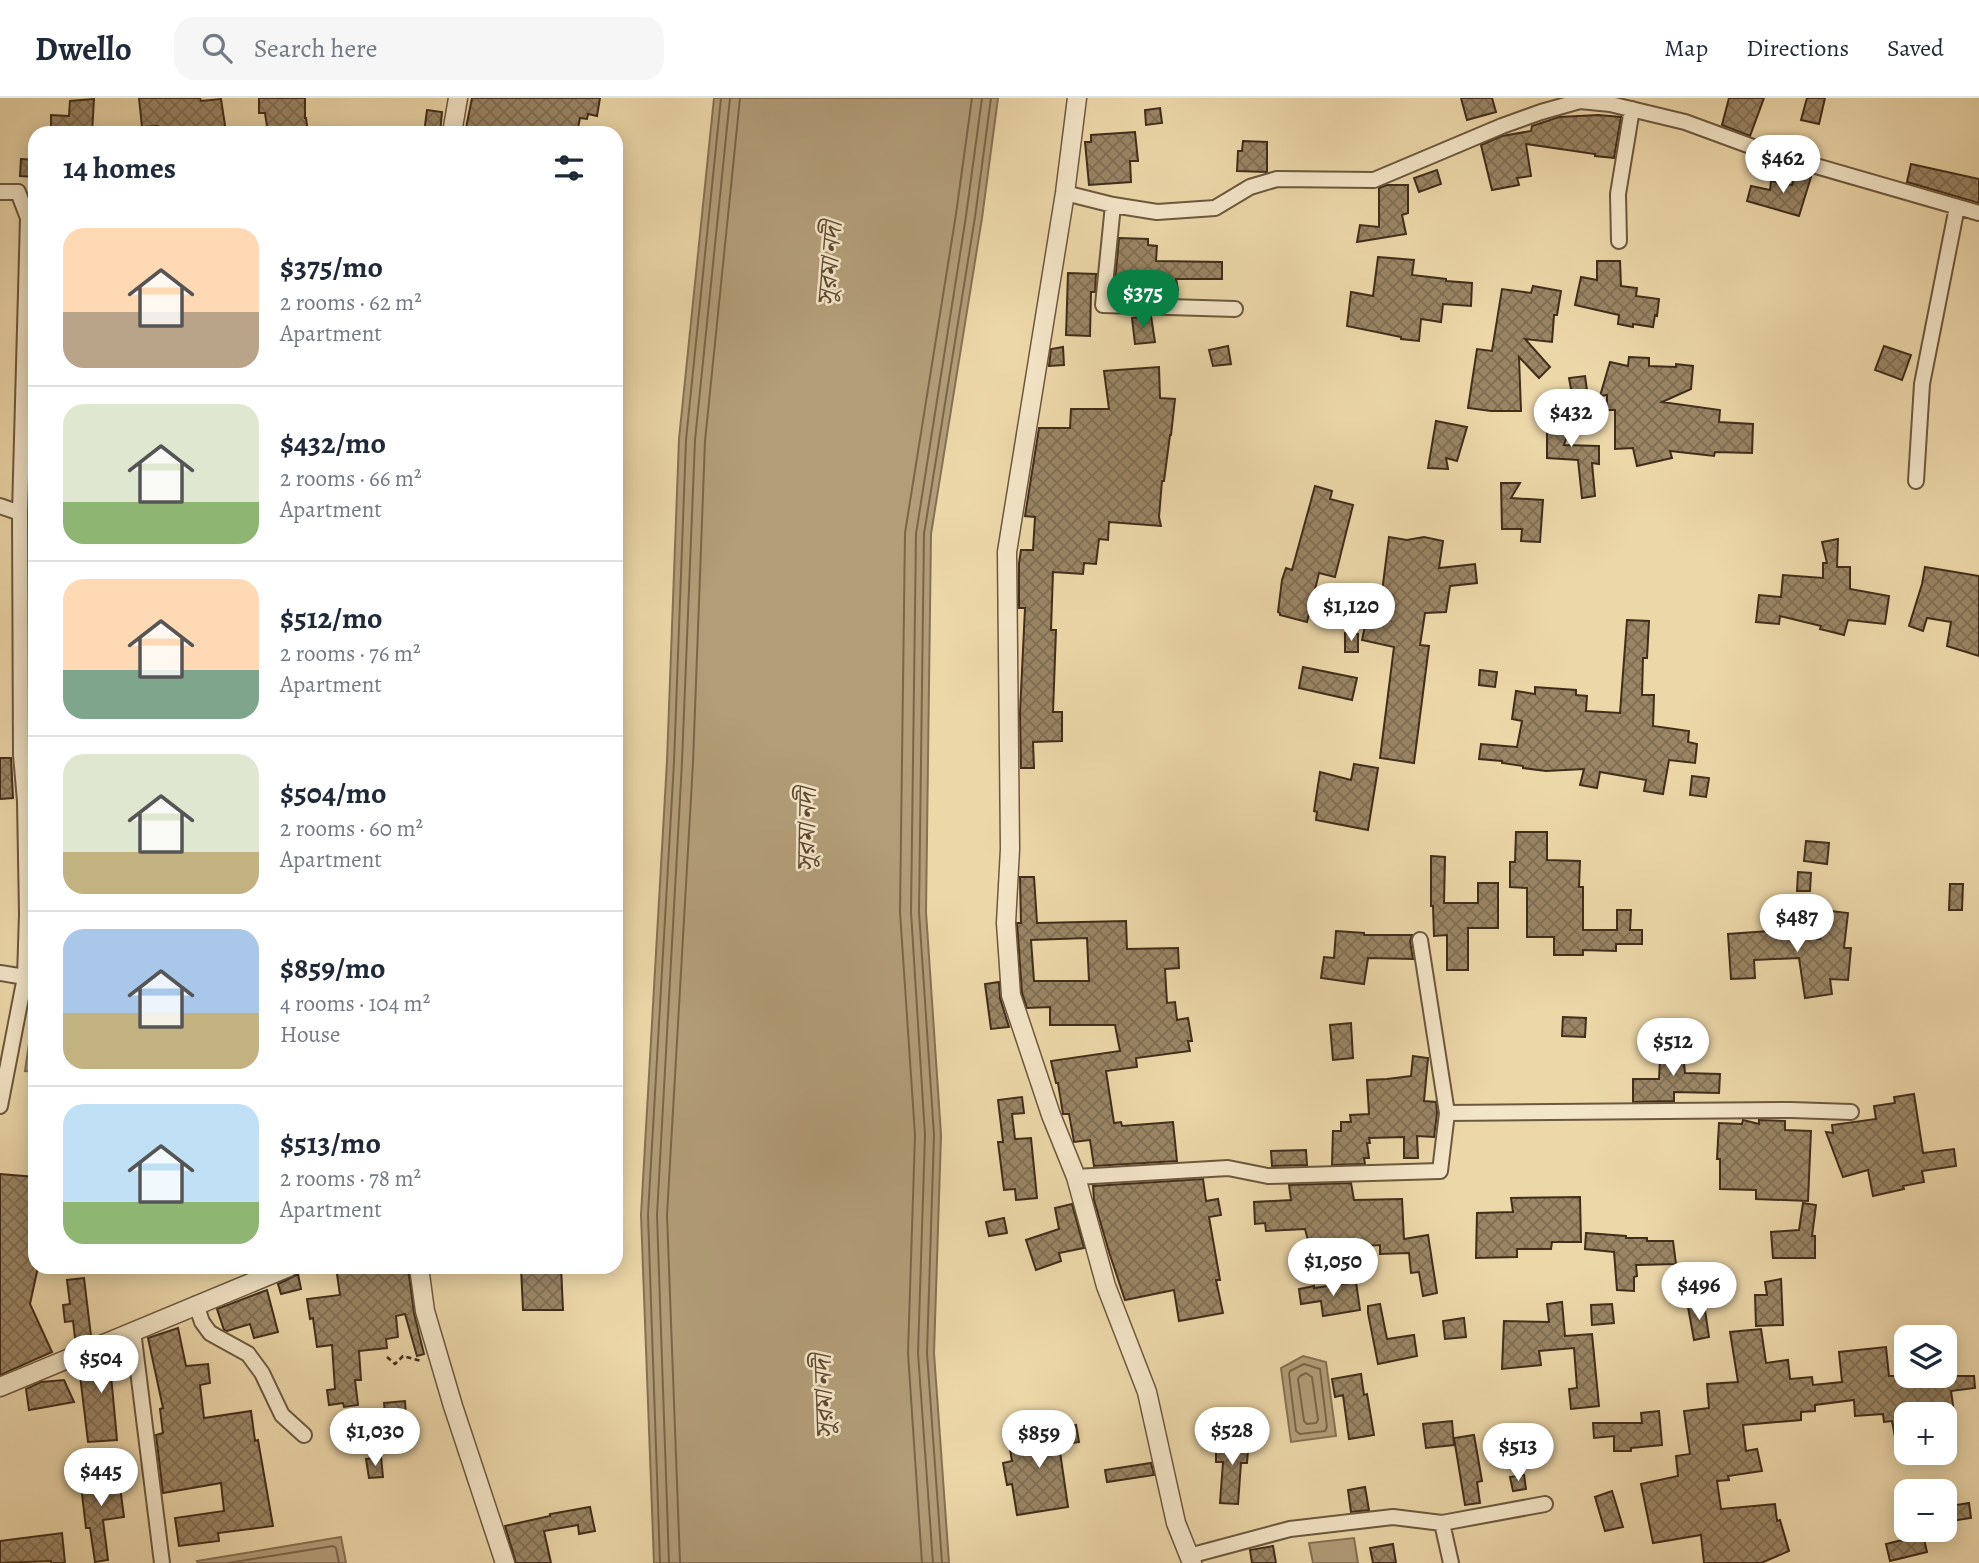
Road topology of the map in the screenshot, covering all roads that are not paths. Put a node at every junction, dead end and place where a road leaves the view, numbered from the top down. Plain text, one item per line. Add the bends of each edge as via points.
1 (457, 98) edge
2 (1077, 98) edge
3 (1632, 109) junction
4 (453, 126) edge
5 (0, 192) edge
6 (1065, 193) junction
7 (1113, 205) junction
8 (1956, 207) junction
9 (28, 212) edge
10 (1979, 213) edge
11 (1619, 241) dead end
12 (28, 298) edge
13 (1236, 309) dead end
14 (1916, 481) dead end
15 (0, 506) edge
16 (20, 513) junction
17 (28, 755) edge
18 (1420, 940) dead end
19 (0, 973) edge
20 (25, 977) junction
21 (0, 1106) edge
22 (1851, 1112) dead end
23 (1447, 1113) junction
24 (1076, 1177) junction
25 (272, 1274) edge
26 (420, 1274) edge
27 (197, 1304) junction
28 (133, 1331) junction
29 (0, 1387) edge
30 (304, 1435) dead end
31 (1545, 1504) dead end
32 (1442, 1523) junction
33 (1191, 1559) edge
34 (162, 1563) edge
35 (505, 1563) edge
36 (1451, 1563) edge

1 - 4 street
2 - 6 street
3 - 7 street via 1580,101 1490,131 1374,180 1277,179 1250,187 1214,208 1157,212
3 - 8 street
3 - 11 street via 1618,194
5 - 9 street via 18,192
6 - 7 street
6 - 24 street via 1007,552 1010,849 1006,923 1011,995
7 - 13 street via 1103,305
8 - 10 street
8 - 14 street via 1922,384
12 - 16 street
15 - 16 street
16 - 17 street
17 - 20 street
18 - 23 street
19 - 20 street
20 - 21 street
22 - 23 street
23 - 24 street via 1440,1171 1268,1176 1228,1168
24 - 33 street via 1106,1286 1147,1392 1176,1522
25 - 27 street
26 - 35 street via 441,1367
27 - 28 street
27 - 30 street via 210,1333 248,1354 282,1415
28 - 29 street
28 - 34 street
31 - 32 street
32 - 33 street via 1393,1517 1290,1529
32 - 36 street

